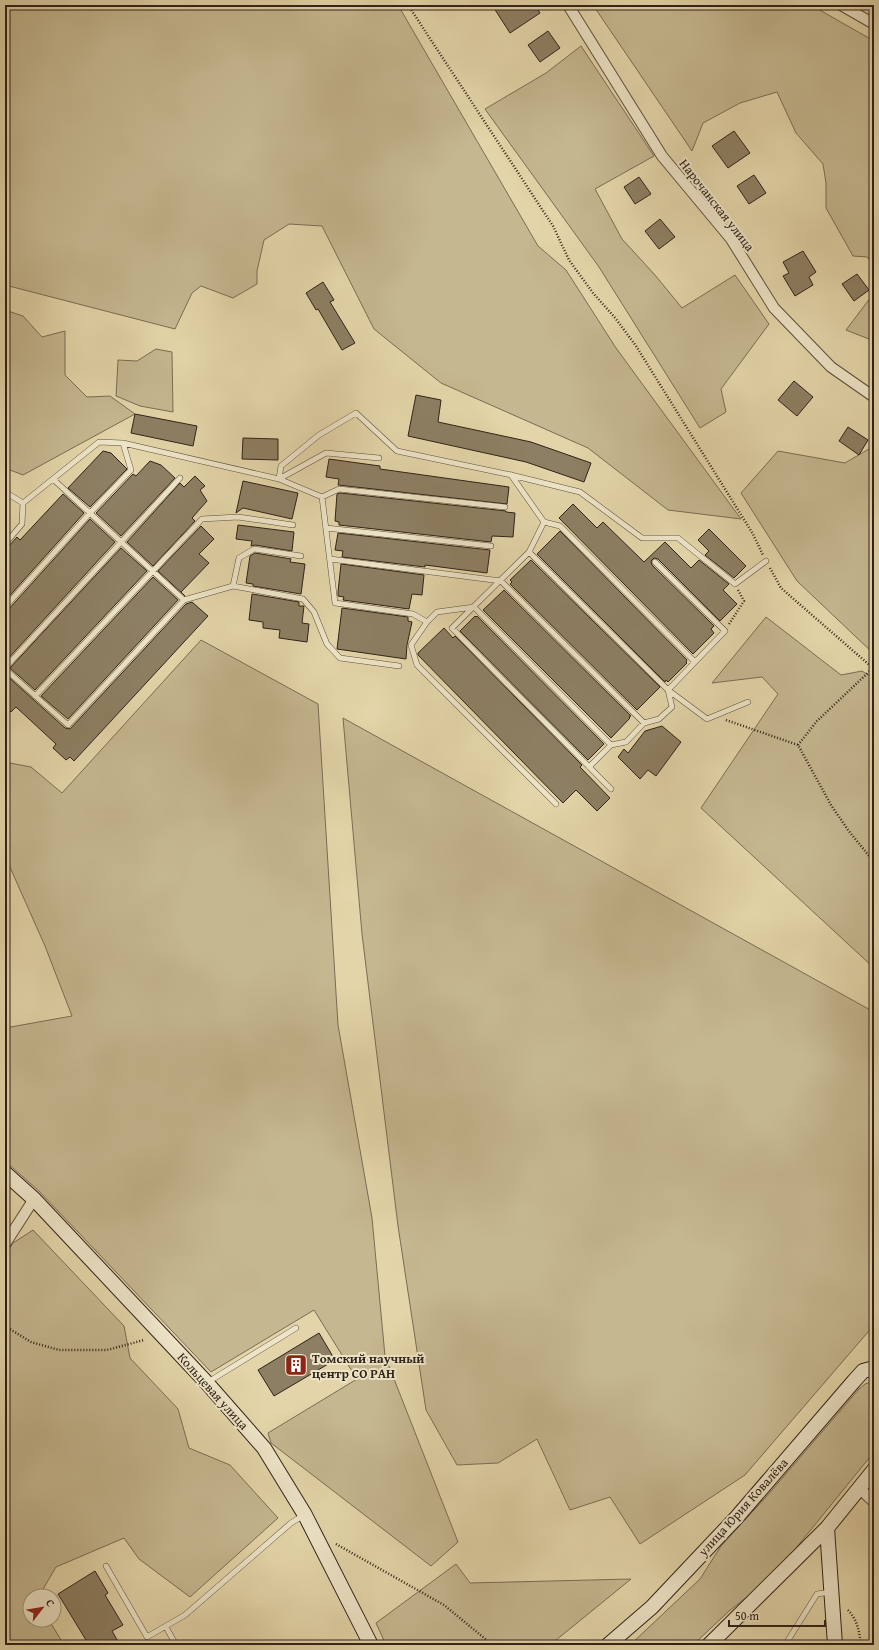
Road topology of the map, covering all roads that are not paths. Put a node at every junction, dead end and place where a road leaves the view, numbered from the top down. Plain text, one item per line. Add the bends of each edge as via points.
1 (568, 5) edge
2 (841, 5) edge
3 (874, 24) edge
4 (874, 397) edge
5 (123, 443) junction
6 (379, 458) dead end
7 (511, 475) junction
8 (180, 478) dead end
9 (52, 479) junction
10 (279, 479) junction
11 (5, 492) edge
12 (322, 497) junction
13 (23, 503) junction
14 (505, 507) dead end
15 (90, 513) junction
16 (544, 522) junction
17 (293, 525) dead end
18 (326, 528) junction
19 (121, 542) junction
20 (5, 544) edge
21 (491, 546) dead end
22 (529, 552) junction
23 (301, 556) dead end
24 (330, 559) junction
25 (766, 561) road end
26 (655, 562) dead end
27 (152, 571) junction
28 (501, 581) junction
29 (233, 586) junction
30 (184, 600) junction
31 (5, 607) edge
32 (474, 607) junction
33 (428, 622) junction
34 (695, 662) junction
35 (399, 666) dead end
36 (5, 668) edge
37 (668, 690) junction
38 (35, 696) junction
39 (748, 702) dead end
40 (644, 724) junction
41 (611, 745) junction
42 (589, 767) junction
43 (611, 789) dead end
44 (556, 804) dead end
45 (5, 1173) edge
46 (34, 1199) junction
47 (5, 1244) edge
48 (296, 1328) dead end
49 (874, 1368) edge
50 (207, 1383) junction
51 (874, 1470) edge
52 (860, 1489) junction
53 (874, 1502) edge
54 (305, 1514) junction
55 (827, 1528) junction
56 (106, 1566) dead end
57 (832, 1592) junction
58 (166, 1627) junction
59 (176, 1645) edge
60 (371, 1645) edge
61 (608, 1645) edge
62 (709, 1645) edge
63 (785, 1645) edge
64 (835, 1645) edge

1 - 4 street, Нарочанская улица via 662,156 730,239 774,308 831,367
2 - 3 street
5 - 9 lane via 99,442
5 - 10 lane
5 - 15 lane via 131,470
6 - 10 lane via 326,453
7 - 10 lane via 397,451 356,413 319,435 281,466
7 - 16 lane
7 - 25 lane via 580,492 642,538 678,538 736,584
8 - 19 lane
9 - 13 lane
9 - 15 lane
10 - 12 lane
11 - 13 lane
12 - 14 lane via 338,489
12 - 18 lane
13 - 20 lane via 22,524
15 - 19 lane
15 - 31 lane
16 - 22 lane
16 - 34 lane via 560,526
17 - 27 lane via 238,517 202,519
18 - 21 lane
18 - 24 lane
19 - 27 lane
19 - 36 lane
22 - 28 lane
22 - 37 lane
23 - 29 lane via 254,549 239,558
24 - 28 lane
24 - 33 lane via 335,603 413,614
26 - 34 lane via 725,631
27 - 30 lane
27 - 38 lane
28 - 32 lane
28 - 40 lane
29 - 30 lane
29 - 35 lane via 303,599 314,612 327,644 340,658
30 - 38 lane via 68,725
32 - 33 lane via 436,612
32 - 41 lane
32 - 42 lane via 452,628
33 - 44 lane via 411,645 417,665
34 - 37 lane
36 - 38 lane
37 - 39 lane via 707,719
37 - 40 lane via 672,707 659,719
40 - 41 lane via 626,742
41 - 42 lane
42 - 43 lane
45 - 46 street, Кольцевая улица
46 - 47 street
46 - 50 street, Кольцевая улица
48 - 50 lane
49 - 61 street, улица Юрия Ковалёва via 863,1371 854,1380 737,1517 652,1607
50 - 54 street, Кольцевая улица via 264,1448
51 - 52 street
52 - 53 street
52 - 55 street
54 - 58 lane via 291,1523 185,1615
54 - 60 street, Кольцевая улица
55 - 57 street
55 - 62 street
56 - 58 lane via 147,1637
57 - 63 lane via 817,1594
57 - 64 street
58 - 59 lane

